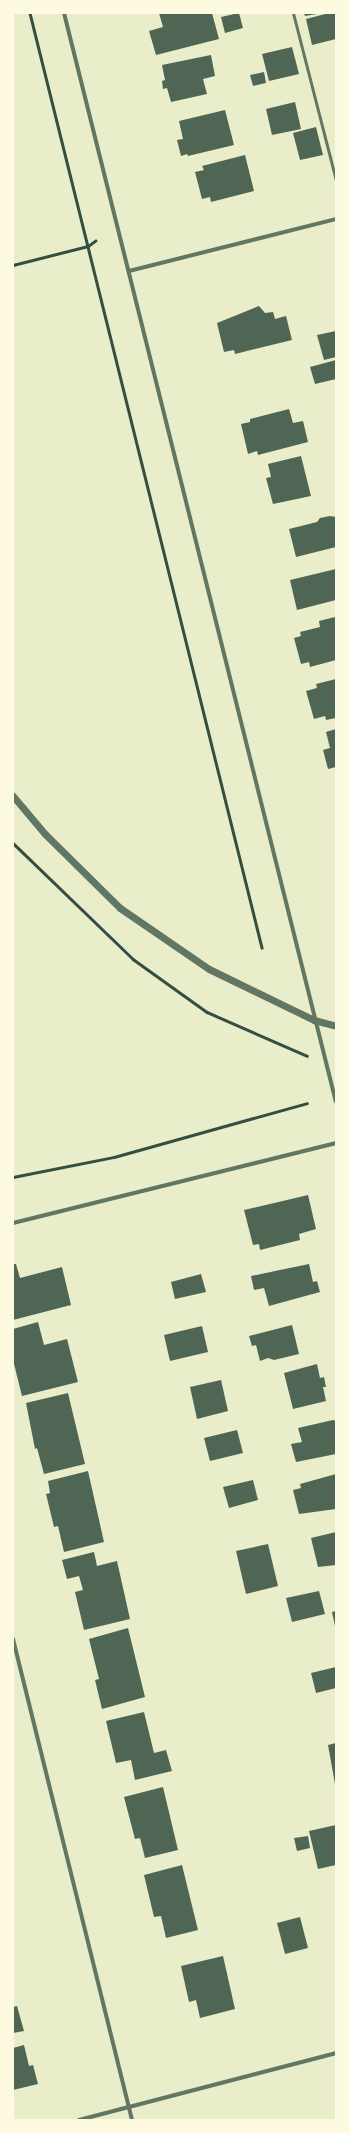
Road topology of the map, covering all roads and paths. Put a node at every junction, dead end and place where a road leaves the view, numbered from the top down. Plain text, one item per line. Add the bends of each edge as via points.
1 (30, 13) edge
2 (64, 13) edge
3 (293, 13) edge
4 (336, 180) edge
5 (336, 219) edge
6 (95, 241) dead end
7 (88, 246) junction
8 (13, 265) edge
9 (129, 271) junction
10 (13, 796) edge
11 (13, 843) edge
12 (262, 948) dead end
13 (314, 1020) junction
14 (336, 1026) edge
15 (298, 1054) dead end
16 (336, 1102) edge
17 (307, 1103) dead end
18 (336, 1143) edge
19 (13, 1177) edge
20 (13, 1222) edge
21 (13, 1639) edge
22 (336, 2054) edge
23 (129, 2107) junction
24 (79, 2120) edge
25 (132, 2120) edge

1 - 7 path
2 - 9 street
3 - 4 lane
5 - 9 street
6 - 7 path
7 - 8 path
7 - 12 path
9 - 13 street
10 - 13 street via 45,834 120,908 209,968
11 - 15 path via 133,959 207,1012
13 - 14 street
13 - 16 street
17 - 19 path via 114,1157
18 - 20 street
21 - 23 street
22 - 23 street
23 - 24 street
23 - 25 street

